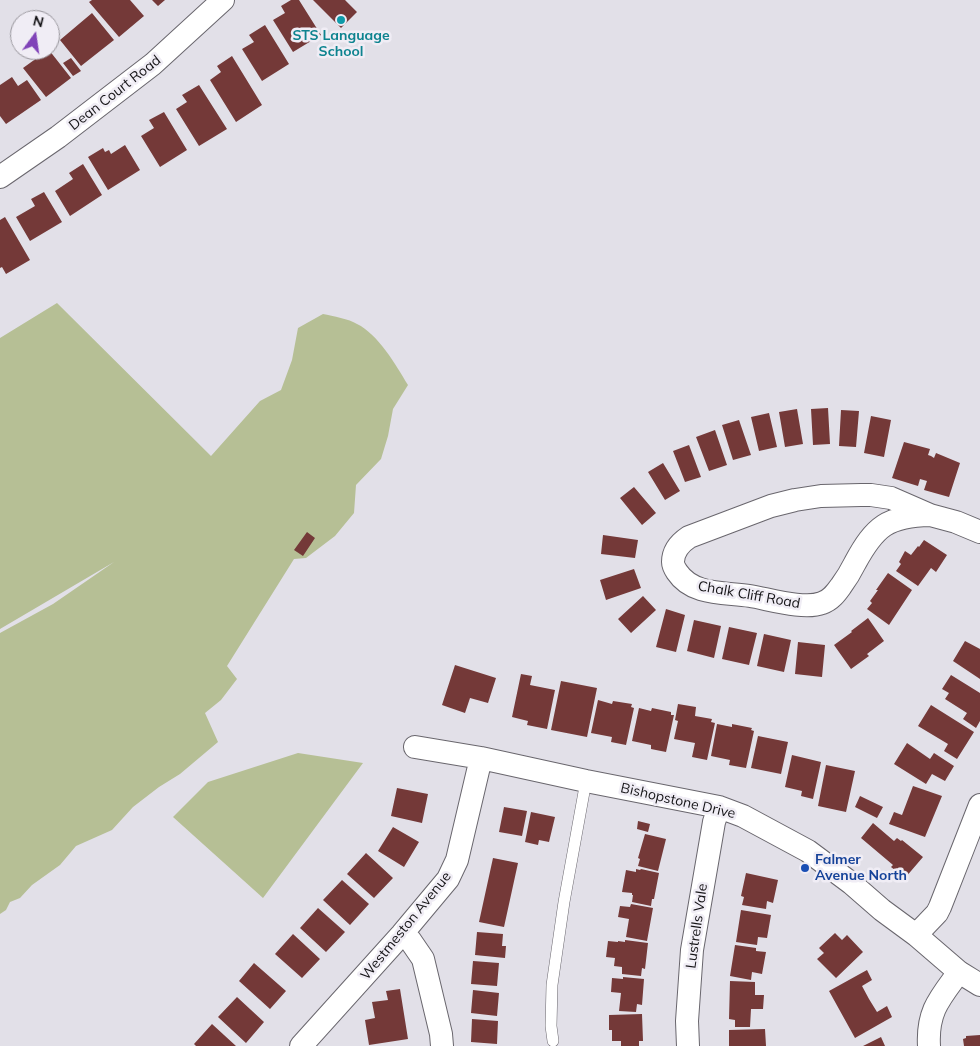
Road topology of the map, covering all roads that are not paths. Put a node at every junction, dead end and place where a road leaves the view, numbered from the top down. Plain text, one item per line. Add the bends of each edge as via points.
1 (223, 0) edge
2 (0, 177) edge
3 (930, 515) junction
4 (980, 532) edge
5 (415, 747) dead end
6 (481, 758) junction
7 (586, 781) junction
8 (980, 805) edge
9 (719, 807) junction
10 (402, 934) junction
11 (916, 935) junction
12 (959, 972) junction
13 (980, 985) edge
14 (553, 1041) dead end
15 (301, 1046) edge
16 (442, 1046) edge
17 (688, 1046) edge
18 (929, 1046) edge

1 - 2 street, Dean Court Road via 153,64 58,138
3 - 3 street, Chalk Cliff Road via 891,498 871,494 795,500 689,537 678,546 673,564 682,580 700,589 815,605 836,593 882,527 900,518
3 - 4 street, Chalk Cliff Road
5 - 6 street, Bishopstone Drive
6 - 7 street, Bishopstone Drive
6 - 10 street, Westmeston Avenue via 457,860 448,879
7 - 9 street, Bishopstone Drive
7 - 14 lane via 552,984
8 - 11 street via 940,907
9 - 11 street, Bishopstone Drive via 744,816 808,851
9 - 17 street, Lustrells Vale via 692,950
10 - 15 street, Westmeston Avenue
10 - 16 street via 423,959
11 - 12 street, Bishopstone Drive
12 - 13 street, Bishopstone Drive
12 - 18 street via 932,1013

